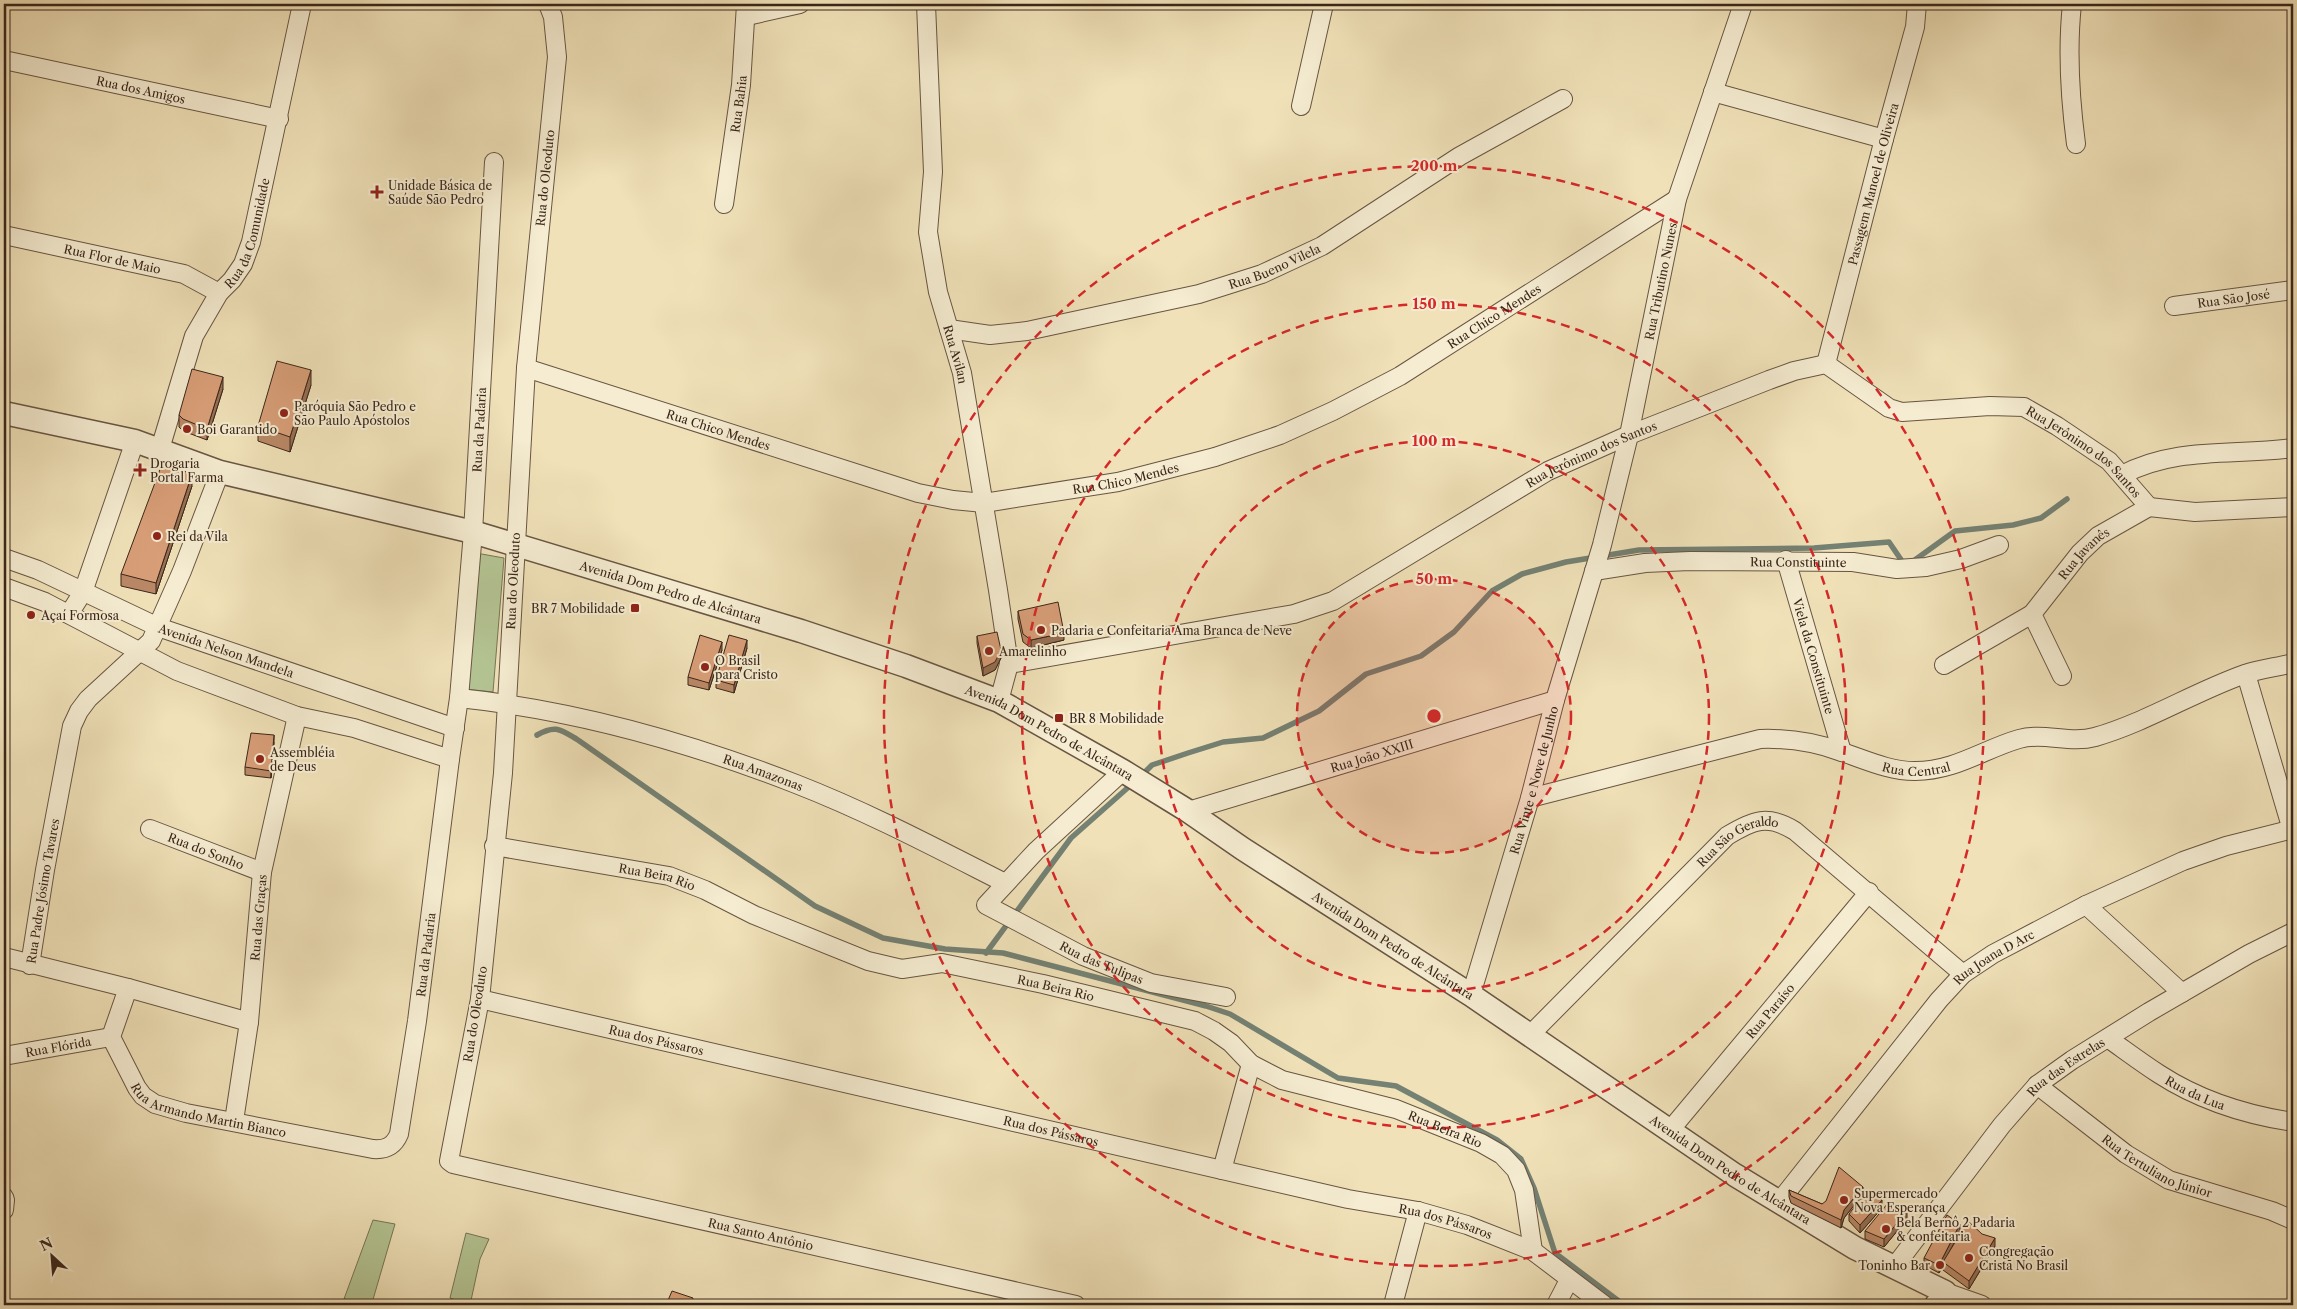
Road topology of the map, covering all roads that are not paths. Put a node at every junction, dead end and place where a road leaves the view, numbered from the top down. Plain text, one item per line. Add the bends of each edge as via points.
1 (302, 4) edge
2 (548, 4) edge
3 (800, 4) edge
4 (926, 4) edge
5 (1324, 4) edge
6 (1743, 4) edge
7 (1918, 4) edge
8 (2072, 4) edge
9 (746, 10) edge
10 (4, 60) edge
11 (1713, 92) junction
12 (1563, 99) dead end
13 (1301, 106) dead end
14 (279, 119) junction
15 (1884, 138) junction
16 (2076, 144) dead end
17 (494, 162) dead end
18 (1678, 199) junction
19 (724, 204) dead end
20 (4, 235) edge
21 (2293, 290) edge
22 (219, 293) junction
23 (2174, 306) dead end
24 (949, 329) junction
25 (1826, 364) junction
26 (526, 368) junction
27 (4, 413) edge
28 (1629, 435) junction
29 (135, 442) junction
30 (2293, 448) edge
31 (160, 449) junction
32 (220, 472) junction
33 (2122, 475) junction
34 (984, 503) junction
35 (2149, 508) junction
36 (2293, 508) edge
37 (473, 532) junction
38 (1999, 545) dead end
39 (515, 546) junction
40 (4, 558) edge
41 (1786, 560) junction
42 (1595, 568) junction
43 (4, 587) edge
44 (84, 592) junction
45 (69, 614) junction
46 (2032, 614) junction
47 (158, 627) junction
48 (139, 653) junction
49 (2293, 663) edge
50 (1009, 664) junction
51 (1944, 665) dead end
52 (2246, 674) junction
53 (2062, 676) dead end
54 (459, 698) junction
55 (1556, 700) junction
56 (999, 702) junction
57 (506, 703) junction
58 (297, 716) junction
59 (455, 728) junction
60 (1842, 752) junction
61 (450, 759) junction
62 (1128, 774) junction
63 (1530, 798) junction
64 (1188, 811) junction
65 (150, 829) dead end
66 (2293, 830) edge
67 (494, 846) junction
68 (262, 872) junction
69 (1005, 883) junction
70 (1869, 892) junction
71 (2086, 905) junction
72 (2293, 932) edge
73 (4, 957) edge
74 (30, 965) junction
75 (1963, 974) junction
76 (128, 988) junction
77 (2182, 993) junction
78 (1471, 995) junction
79 (1226, 997) dead end
80 (480, 999) junction
81 (249, 1022) junction
82 (1529, 1036) junction
83 (111, 1037) junction
84 (2109, 1038) junction
85 (4, 1056) edge
86 (1250, 1064) junction
87 (2037, 1085) junction
88 (234, 1121) junction
89 (2293, 1122) edge
90 (1671, 1129) junction
91 (389, 1148) joint
92 (448, 1157) joint
93 (1222, 1170) junction
94 (1779, 1202) junction
95 (1418, 1212) junction
96 (2293, 1220) edge
97 (1533, 1251) junction
98 (1895, 1266) junction
99 (1568, 1280) junction
100 (1941, 1298) edge
101 (1076, 1305) edge
102 (1392, 1305) edge
103 (1556, 1305) edge
104 (1604, 1305) edge
105 (1982, 1305) edge

1 - 14 street, Rua da Comunidade
2 - 26 street, Rua do Oleoduto via 553,17 557,57
3 - 9 street
4 - 24 street, Rua Avilan via 933,172 928,232 938,292
5 - 13 street
6 - 11 street, Rua Tributino Nunes
7 - 15 street, Passagem Manoel de Oliveira via 1915,27
8 - 16 street via 2071,84
9 - 19 street, Rua Bahia via 741,86
10 - 14 street, Rua dos Amigos
11 - 15 street
11 - 18 street, Rua Tributino Nunes
12 - 24 street, Rua Bueno Vilela via 1460,156 1322,246 1262,274 1199,294 1027,330 990,335
14 - 22 street, Rua da Comunidade via 251,242 243,264
15 - 25 street, Passagem Manoel de Oliveira
17 - 37 street, Rua da Padaria
18 - 28 street, Rua Tributino Nunes
18 - 34 street, Rua Chico Mendes via 1400,376 1280,435 1214,457 1118,482
20 - 22 street, Rua Flor de Maio via 184,274
21 - 23 street, Rua São José
22 - 31 street, Rua da Comunidade via 194,336
24 - 34 street, Rua Avilan via 962,373
25 - 28 street, Rua Jerônimo dos Santos via 1778,377
25 - 33 street, Rua Jerônimo dos Santos via 1888,408 1902,412 1990,406 2024,408 2109,461
26 - 34 street, Rua Chico Mendes via 918,493
26 - 39 street, Rua do Oleoduto
27 - 29 street, Avenida Dom Pedro de Alcântara
28 - 42 street, Rua Tributino Nunes
28 - 50 street, Rua Jerônimo dos Santos via 1548,471 1333,601 1294,614
29 - 31 street, Avenida Dom Pedro de Alcântara
29 - 44 street
30 - 33 street via 2183,454 2141,464
31 - 32 street, Avenida Dom Pedro de Alcântara
32 - 37 street, Avenida Dom Pedro de Alcântara
32 - 47 street, Rua Padre Jósimo Tavares
33 - 35 street, Rua Jerônimo dos Santos
34 - 50 street, Rua Avilan
35 - 36 street via 2195,512
35 - 46 street, Rua Javanês via 2098,536 2080,553
37 - 39 street, Avenida Dom Pedro de Alcântara
37 - 54 street, Rua da Padaria
38 - 41 street, Rua Constituinte via 1926,567 1897,569 1853,562
39 - 56 street, Avenida Dom Pedro de Alcântara via 801,631
39 - 57 street, Rua do Oleoduto
40 - 44 street, Avenida Nelson Mandela
41 - 42 street, Rua Constituinte via 1672,562
41 - 60 street, Viela da Constituinte
42 - 55 street, Rua Vinte e Nove de Junho
43 - 45 street
44 - 45 street
44 - 47 street, Avenida Nelson Mandela
45 - 48 street
46 - 51 street, Rua Javanês
46 - 53 street
47 - 48 street, Rua Padre Jósimo Tavares via 151,641
47 - 59 street, Avenida Nelson Mandela
48 - 58 street via 177,671
48 - 74 street, Rua Padre Jósimo Tavares via 88,699 72,726
49 - 52 street, Rua Central
50 - 56 street, Rua Avilan
52 - 60 street, Rua Central via 2092,737 2020,739 1976,758 1942,767 1915,771 1883,766
52 - 66 street
54 - 57 street, Rua Amazonas
54 - 59 street
55 - 63 street, Rua Vinte e Nove de Junho
55 - 64 street, Rua João XXIII
56 - 62 street, Avenida Dom Pedro de Alcântara
57 - 67 street, Rua do Oleoduto via 503,773
57 - 69 street, Rua Amazonas via 607,723 796,784 879,820
58 - 61 street via 354,728
58 - 68 street, Rua das Graças
59 - 61 street
60 - 63 street, Rua Central via 1789,738 1760,738
61 - 91 street, Rua da Padaria via 418,1020 399,1134
62 - 64 street, Avenida Dom Pedro de Alcântara
62 - 69 street
63 - 78 street, Rua Vinte e Nove de Junho
64 - 78 street, Avenida Dom Pedro de Alcântara
65 - 68 street, Rua do Sonho
66 - 71 street, Rua Joana D Arc via 2226,846
67 - 80 street, Rua do Oleoduto
67 - 86 street, Rua Beira Rio via 669,876 868,961 902,969 942,963 1195,1021 1230,1043
68 - 81 street, Rua das Graças
69 - 79 street, Rua das Tulipas via 991,908 1083,956 1151,983
70 - 75 street, Rua São Geraldo
70 - 82 street, Rua São Geraldo via 1780,822 1762,820 1744,825 1727,836
70 - 90 street, Rua Paraíso
71 - 75 street, Rua Joana D Arc via 2022,938
71 - 77 street
72 - 77 street, Rua das Estrelas
73 - 74 street
74 - 76 street, Rua Padre Jósimo Tavares
75 - 94 street, Rua Joana D Arc via 1938,1000
76 - 81 street, Rua Padre Jósimo Tavares
76 - 83 street
77 - 84 street, Rua das Estrelas
78 - 82 street, Avenida Dom Pedro de Alcântara
80 - 92 street, Rua do Oleoduto
80 - 93 street, Rua dos Pássaros
81 - 88 street, Rua das Graças
82 - 90 street, Avenida Dom Pedro de Alcântara
83 - 85 street, Rua Flórida
83 - 88 street, Rua Armando Martin Bianco via 137,1088 149,1100 165,1108
84 - 87 street, Rua das Estrelas
84 - 89 street, Rua da Lua via 2160,1075 2200,1096 2242,1111
86 - 93 street
86 - 97 street, Rua Beira Rio via 1282,1080 1396,1109 1481,1143 1502,1155 1516,1170 1524,1190
87 - 96 street, Rua Tertuliano Júnior via 2126,1154 2169,1180
87 - 98 street, Rua das Estrelas via 2002,1125
88 - 91 street, Rua Armando Martin Bianco via 373,1149
90 - 94 street, Avenida Dom Pedro de Alcântara
92 - 101 street, Rua Santo Antônio via 453,1164
93 - 95 street, Rua dos Pássaros
94 - 98 street, Avenida Dom Pedro de Alcântara via 1855,1248
95 - 97 street, Rua dos Pássaros via 1467,1225
95 - 102 street
97 - 99 street, Rua dos Pássaros
98 - 100 street, Avenida Dom Pedro de Alcântara
99 - 103 street
99 - 104 street, Rua dos Pássaros
100 - 105 street, Avenida Dom Pedro de Alcântara

